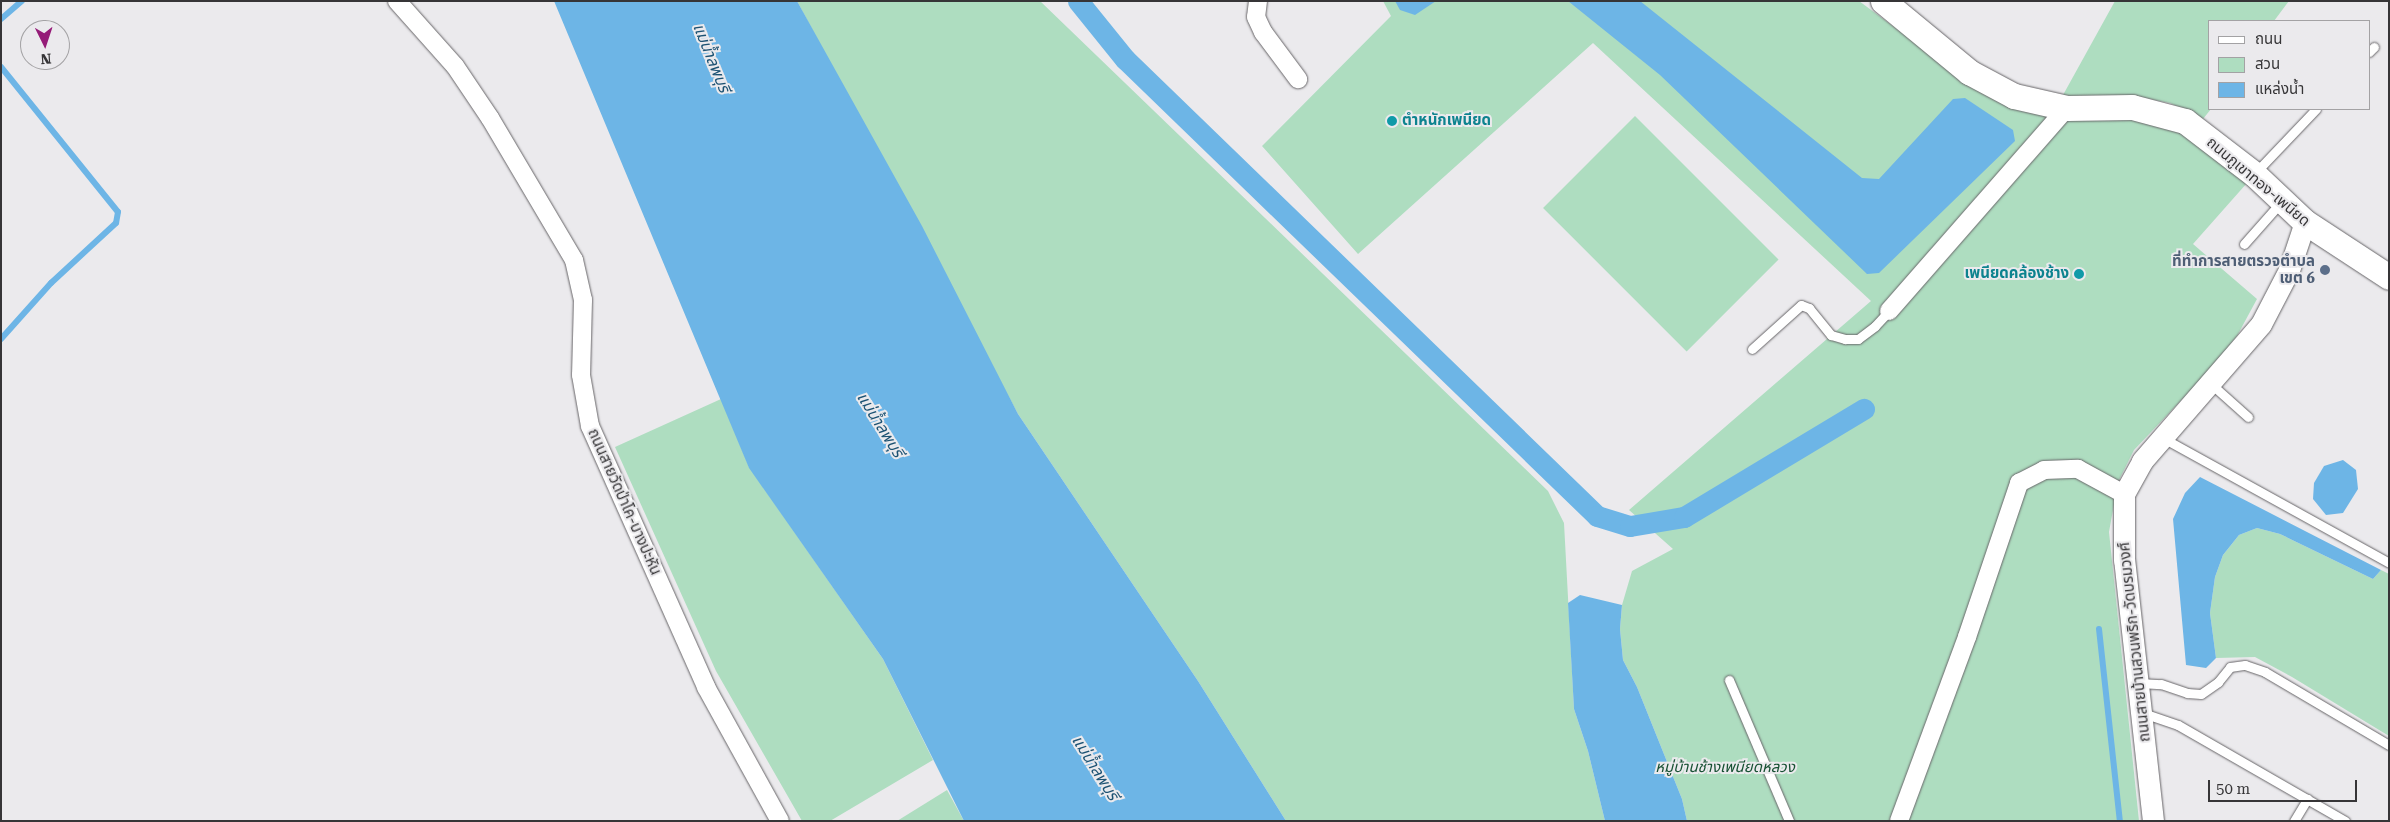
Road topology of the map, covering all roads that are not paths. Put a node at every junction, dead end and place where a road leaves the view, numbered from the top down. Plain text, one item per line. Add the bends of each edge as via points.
1 (397, 1) edge
2 (1258, 1) edge
3 (1883, 1) edge
4 (1298, 78) dead end
5 (2067, 108) junction
6 (2315, 110) edge
7 (2254, 174) junction
8 (2282, 200) junction
9 (2305, 222) junction
10 (2244, 244) dead end
11 (2389, 277) edge
12 (1889, 311) joint
13 (1752, 349) dead end
14 (2210, 383) junction
15 (2248, 417) dead end
16 (2163, 438) junction
17 (2124, 494) junction
18 (2389, 563) edge
19 (1729, 680) dead end
20 (2139, 683) junction
21 (2142, 713) junction
22 (2389, 745) edge
23 (2307, 799) junction
24 (780, 821) edge
25 (1789, 821) edge
26 (1899, 821) edge
27 (2153, 821) edge
28 (2294, 821) edge
29 (2345, 821) edge

1 - 24 street, ถนนสายวัดป่าโค-บางปะหัน via 470,88 574,260 583,300 581,375 590,426 706,687
2 - 4 street via 1256,17 1263,32
3 - 5 main road, ถนนภูเขาทอง-เพนียด via 1969,72 2014,96
5 - 7 main road, ถนนภูเขาทอง-เพนียด via 2132,106 2185,121
5 - 12 street
6 - 7 lane
7 - 8 main road, ถนนภูเขาทอง-เพนียด
8 - 9 main road, ถนนภูเขาทอง-เพนียด
8 - 10 lane
9 - 11 main road, ถนนภูเขาทอง-เพนียด
9 - 14 street, ถนนสายบ้านสวนพริก-วัดบรมวงศ์ via 2289,270 2262,324
12 - 13 lane via 1876,326 1858,338 1845,340 1831,335 1809,308 1801,305
14 - 15 lane
14 - 16 street, ถนนสายบ้านสวนพริก-วัดบรมวงศ์
16 - 17 street, ถนนสายบ้านสวนพริก-วัดบรมวงศ์ via 2142,461
16 - 18 lane
17 - 20 street, ถนนสายบ้านสวนพริก-วัดบรมวงศ์ via 2124,560
17 - 26 street via 2078,469 2044,470 2019,483 1967,637
19 - 25 lane
20 - 21 street, ถนนสายบ้านสวนพริก-วัดบรมวงศ์
20 - 22 lane via 2161,684 2187,694 2201,694 2218,682 2230,667 2245,665 2265,672
21 - 23 lane via 2178,726
21 - 27 street, ถนนสายบ้านสวนพริก-วัดบรมวงศ์
23 - 28 lane
23 - 29 lane

